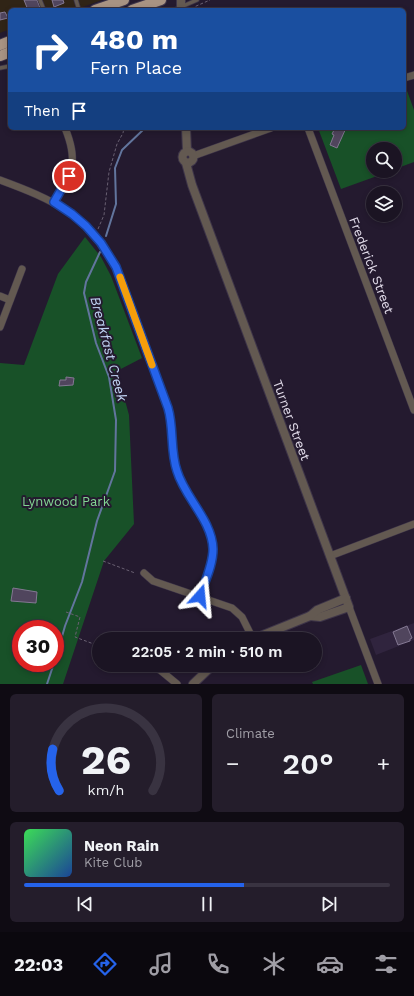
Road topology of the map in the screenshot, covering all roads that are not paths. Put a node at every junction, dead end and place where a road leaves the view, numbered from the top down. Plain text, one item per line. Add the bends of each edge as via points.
1 (124, 0) edge
2 (161, 0) edge
3 (197, 0) edge
4 (179, 7) edge
5 (102, 8) edge
6 (138, 8) edge
7 (66, 130) edge
8 (186, 130) edge
9 (265, 130) edge
10 (309, 130) edge
11 (190, 154) junction
12 (0, 180) edge
13 (54, 202) junction
14 (22, 269) dead end
15 (0, 296) edge
16 (10, 300) junction
17 (0, 327) edge
18 (414, 410) edge
19 (414, 524) edge
20 (330, 556) junction
21 (144, 573) dead end
22 (200, 596) junction
23 (346, 598) junction
24 (349, 607) junction
25 (310, 616) junction
26 (250, 632) edge
27 (270, 632) edge
28 (162, 672) edge
29 (206, 672) edge
30 (177, 684) edge
31 (193, 684) edge
32 (378, 684) edge

1 - 5 main road
2 - 6 main road
3 - 4 lane
7 - 13 street via 73,161 68,179
8 - 11 street
9 - 11 street
10 - 18 street, Frederick Street
11 - 20 street, Turner Street via 192,161 186,163 192,184
12 - 13 street
13 - 22 street via 95,236 111,258 122,282 168,408 178,476 211,539 212,558
14 - 16 street
15 - 16 street
16 - 17 street
19 - 20 street
20 - 23 street, Turner Street
21 - 22 street via 153,581
22 - 26 street via 236,610
23 - 24 street, Turner Street
23 - 25 street via 316,610
24 - 25 street via 320,617
24 - 32 street, Turner Street
25 - 27 street
28 - 30 street
29 - 31 street

